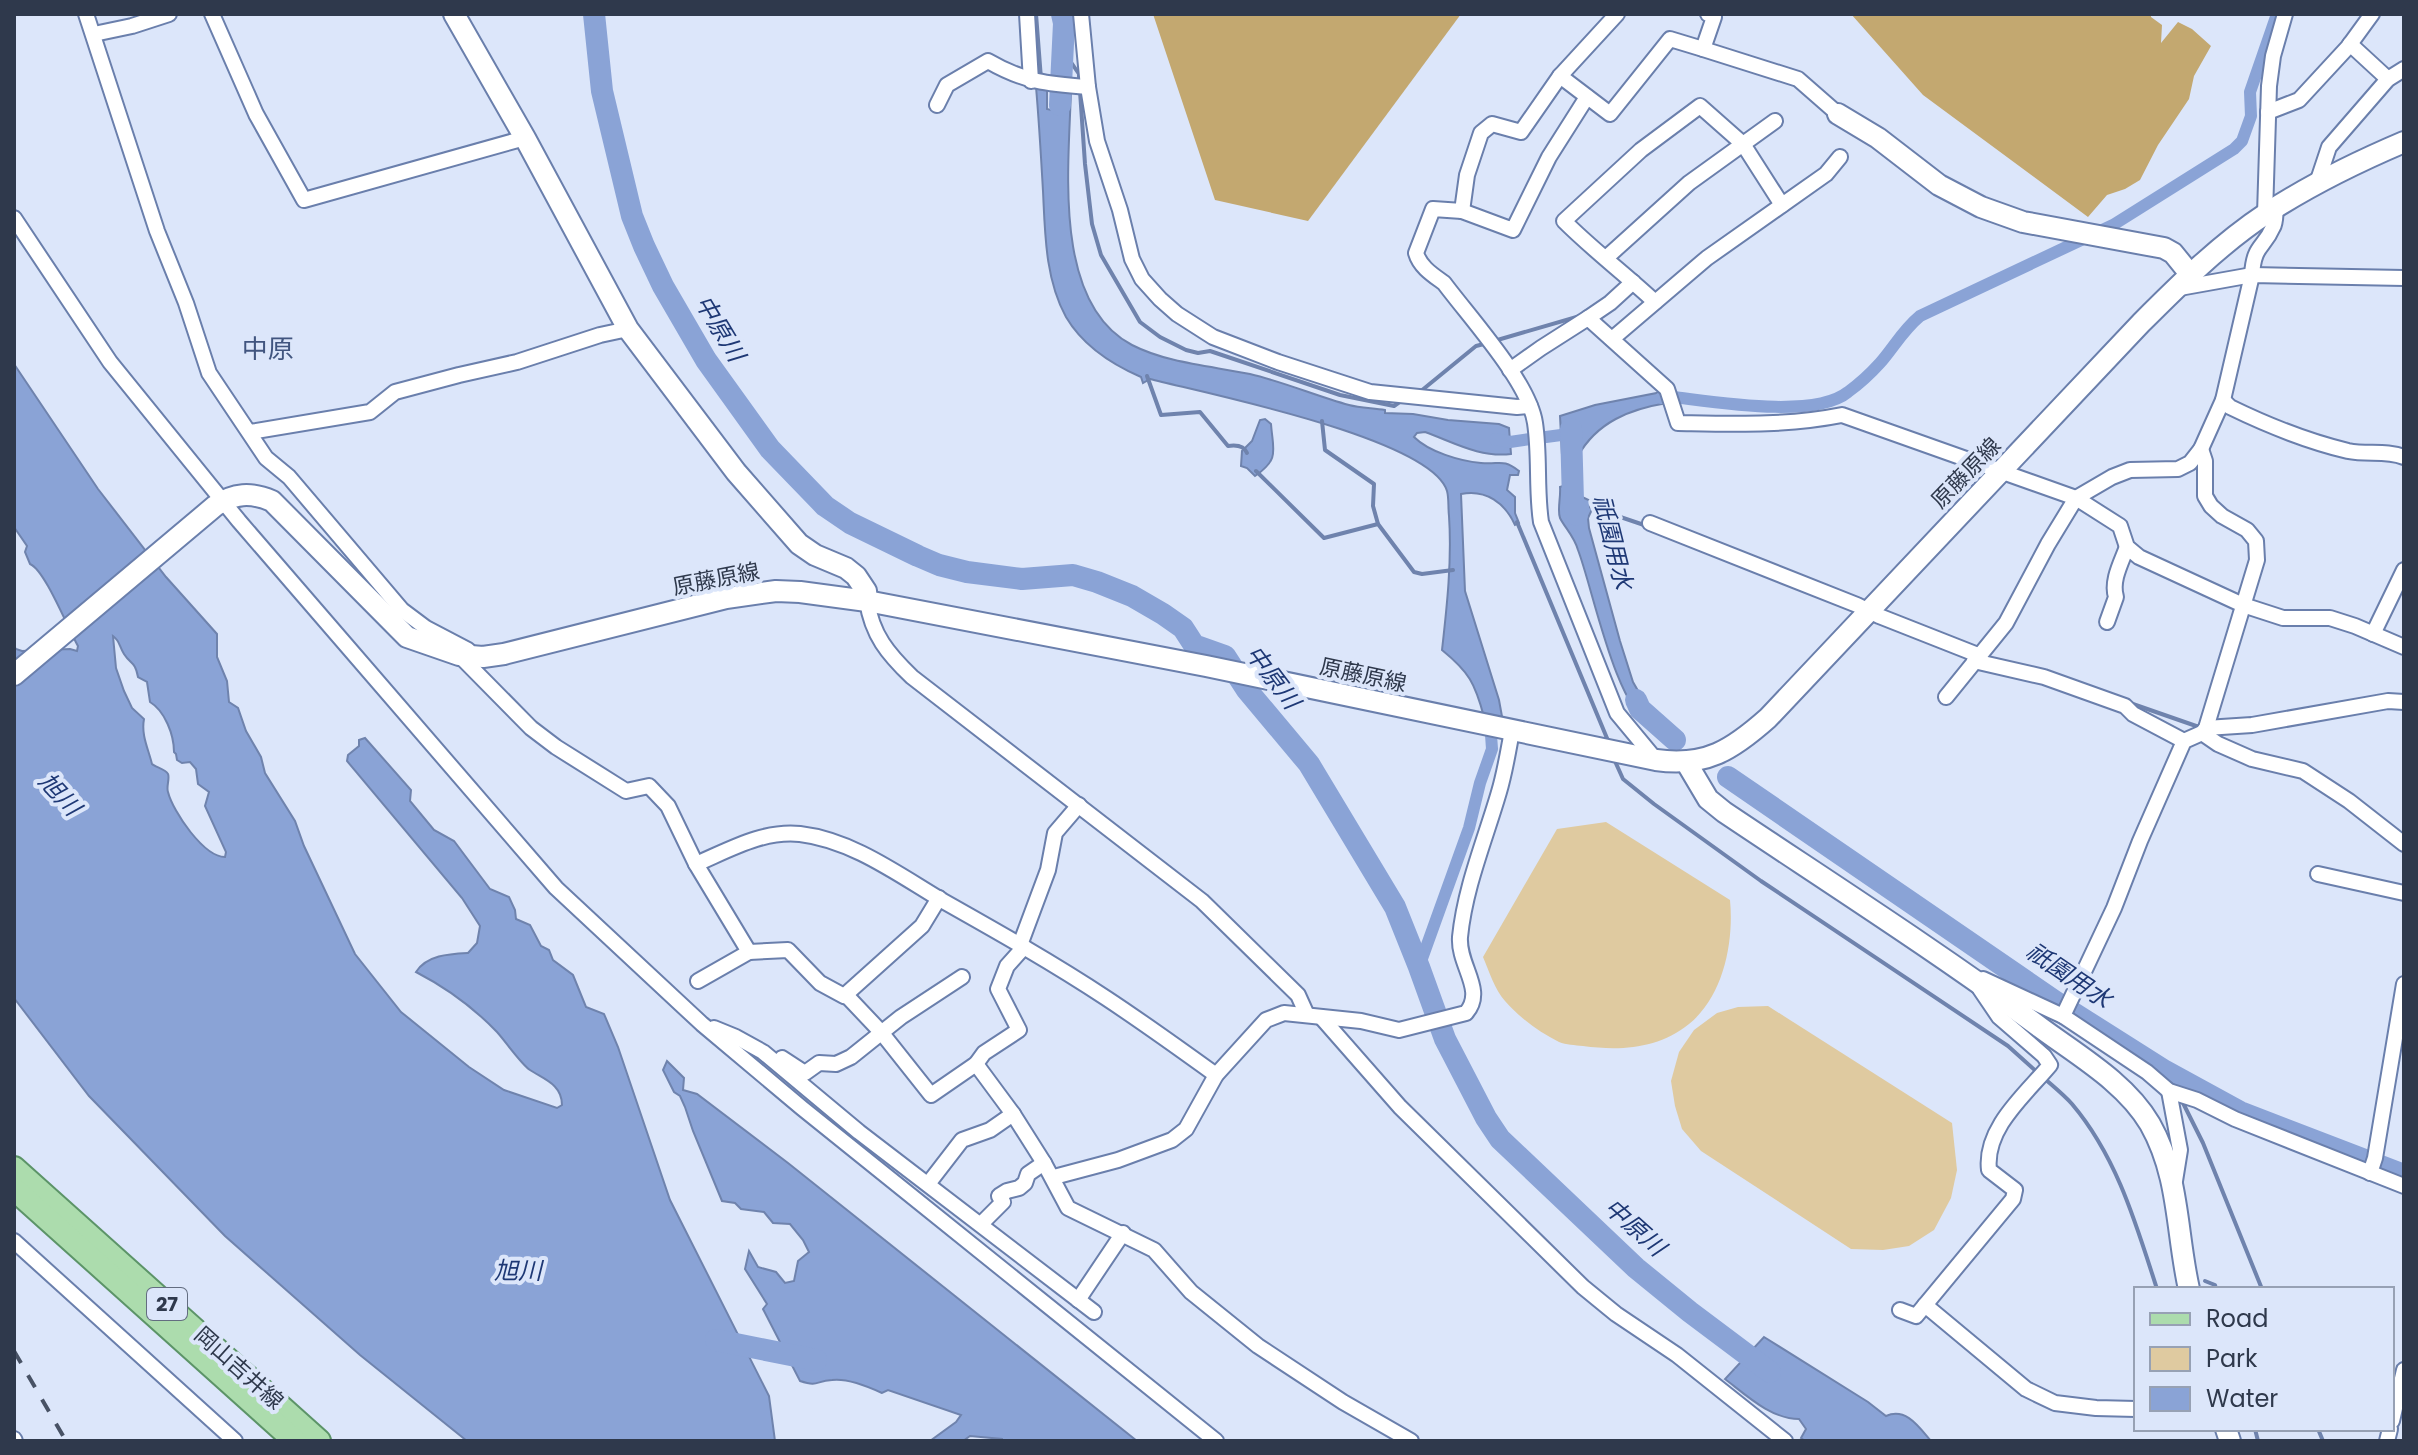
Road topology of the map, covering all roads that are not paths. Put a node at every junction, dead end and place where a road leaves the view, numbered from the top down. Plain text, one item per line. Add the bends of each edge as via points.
1 (86, 14) edge
2 (169, 14) edge
3 (212, 14) edge
4 (454, 14) edge
5 (1027, 14) edge
6 (1081, 14) edge
7 (1617, 14) edge
8 (1708, 14) edge
9 (2285, 14) edge
10 (2372, 14) edge
11 (94, 34) junction
12 (2350, 44) junction
13 (1703, 49) junction
14 (2404, 69) edge
15 (1560, 76) junction
16 (2388, 79) junction
17 (1034, 82) junction
18 (1084, 87) junction
19 (1587, 97) junction
20 (937, 105) dead end
21 (2268, 112) junction
22 (1838, 114) joint
23 (1775, 121) dead end
24 (525, 138) junction
25 (2404, 142) edge
26 (1743, 144) junction
27 (1840, 157) dead end
28 (2317, 183) junction
29 (1782, 205) junction
30 (1462, 211) junction
31 (2270, 211) junction
32 (14, 218) edge
33 (1606, 258) junction
34 (2190, 274) junction
35 (2252, 275) junction
36 (2404, 278) edge
37 (1633, 282) junction
38 (2174, 290) junction
39 (1655, 302) junction
40 (1588, 318) junction
41 (628, 329) junction
42 (1612, 339) junction
43 (1510, 370) junction
44 (2223, 400) junction
45 (1530, 406) junction
46 (250, 432) junction
47 (2201, 449) junction
48 (2404, 457) edge
49 (2000, 472) junction
50 (2076, 498) junction
51 (220, 503) junction
52 (1650, 523) dead end
53 (2127, 547) junction
54 (2404, 570) edge
55 (867, 601) junction
56 (2243, 605) junction
57 (1868, 610) junction
58 (2107, 622) dead end
59 (2373, 634) junction
60 (2404, 647) edge
61 (459, 655) junction
62 (483, 657) junction
63 (1976, 658) junction
64 (14, 675) edge
65 (1946, 697) dead end
66 (2404, 702) edge
67 (1498, 728) junction
68 (2204, 731) junction
69 (2184, 741) junction
70 (1656, 760) junction
71 (1686, 762) junction
72 (1079, 805) junction
73 (2404, 844) edge
74 (696, 864) junction
75 (2318, 874) dead end
76 (2404, 893) edge
77 (939, 898) junction
78 (1022, 946) junction
79 (749, 952) junction
80 (1953, 965) junction
81 (962, 977) dead end
82 (1972, 978) junction
83 (698, 981) dead end
84 (2404, 984) edge
85 (846, 995) junction
86 (2065, 1010) junction
87 (1314, 1016) junction
88 (702, 1024) junction
89 (881, 1032) junction
90 (763, 1052) junction
91 (976, 1064) junction
92 (1216, 1075) junction
93 (2176, 1093) junction
94 (1013, 1114) junction
95 (1044, 1163) junction
96 (2372, 1166) junction
97 (14, 1168) edge
98 (1054, 1177) junction
99 (928, 1184) junction
100 (2174, 1186) junction
101 (2404, 1186) edge
102 (14, 1189) edge
103 (981, 1224) junction
104 (1123, 1233) junction
105 (14, 1241) edge
106 (2189, 1287) edge
107 (1078, 1300) junction
108 (1925, 1305) junction
109 (1900, 1310) dead end
110 (1094, 1312) dead end
111 (2404, 1370) edge
112 (2134, 1409) edge
113 (2394, 1412) edge
114 (235, 1441) edge
115 (295, 1441) edge
116 (319, 1441) edge
117 (1216, 1441) edge
118 (1411, 1441) edge
119 (1785, 1441) edge

1 - 11 street
2 - 11 street
3 - 24 street via 250,101 304,200
4 - 24 main road
5 - 17 street
6 - 18 street
7 - 15 street
8 - 13 street via 1714,17
9 - 21 street via 2273,56
10 - 12 street
11 - 46 street via 209,373
12 - 16 street
12 - 21 street via 2299,100
13 - 19 street via 1670,39 1610,114
13 - 22 street via 1798,79
14 - 16 street
15 - 19 street
15 - 30 street via 1521,132 1492,124 1481,133
16 - 28 street via 2329,147
17 - 18 street
17 - 20 street via 988,61 947,85
18 - 45 street via 1132,259 1142,279 1177,314 1213,337 1370,392
19 - 30 street via 1549,157 1513,230
21 - 31 street
22 - 34 main road via 1939,185 1981,207 2023,222 2164,248
23 - 26 street
24 - 41 main road
25 - 28 main road, 原藤原線
26 - 29 street
26 - 33 street via 1689,183
26 - 33 street via 1700,106 1641,150 1564,221
27 - 29 street via 1826,174
28 - 31 main road, 原藤原線
29 - 39 street
30 - 43 street via 1433,209 1416,253
31 - 34 main road, 原藤原線
31 - 35 street via 2274,226 2256,250
32 - 51 street via 110,362
33 - 37 street
34 - 38 main road, 原藤原線
35 - 36 street
35 - 38 street
35 - 44 street
37 - 39 street
37 - 40 street
38 - 49 main road, 原藤原線
39 - 42 street
40 - 42 street
40 - 43 street
41 - 46 street via 395,392 370,412
41 - 55 main road via 781,524 799,544 856,576
42 - 49 street via 1671,398 1678,423 1776,425 1842,415
43 - 45 street
44 - 47 street
44 - 48 street via 2302,440
45 - 70 street via 1541,522 1617,713
46 - 62 street via 266,458 289,477 402,610
47 - 50 street via 2178,469 2130,470
47 - 56 street via 2205,496 2256,541 2257,560
49 - 50 street
49 - 57 main road, 原藤原線
50 - 53 street via 2120,526
50 - 63 street via 2006,623
51 - 61 main road, 原藤原線 via 241,494 272,501 407,637
51 - 64 main road
51 - 88 street via 556,888
52 - 57 street
53 - 56 street
53 - 58 street
54 - 59 street
55 - 62 main road, 原藤原線 via 800,592 754,593
55 - 67 main road, 原藤原線
55 - 72 street via 875,633 895,661
56 - 59 street via 2283,618 2330,618
56 - 68 street
57 - 63 street
57 - 71 main road, 原藤原線 via 1745,738 1720,754
59 - 60 street
61 - 62 main road, 原藤原線
61 - 74 street via 556,747 626,791 649,786 668,806
63 - 65 street
63 - 69 street via 2125,706
66 - 68 street
67 - 70 main road, 原藤原線
67 - 87 street via 1500,789 1460,940 1475,993 1473,1005 1466,1013 1399,1030
68 - 69 street
68 - 73 street via 2218,744 2252,759 2303,771
69 - 86 street
70 - 71 main road, 原藤原線
71 - 80 main road via 1708,799 1724,812
72 - 78 street via 1055,833
72 - 87 street via 1202,901
74 - 77 street via 775,834 799,834 827,839 868,857
74 - 79 street
75 - 76 street
77 - 78 street
77 - 85 street via 922,926
78 - 91 street via 998,989 1019,1030
78 - 92 street
79 - 83 street
79 - 85 street via 788,950 820,983
80 - 82 main road
80 - 86 street
81 - 89 street
82 - 100 main road via 2130,1097 2163,1151
82 - 108 street via 1999,1017 2050,1065 1998,1128 1988,1161 1989,1170 2015,1190 2013,1199
84 - 96 street
85 - 89 street
86 - 93 street
87 - 92 street via 1284,1013 1266,1020
87 - 119 street via 1583,1287
88 - 90 street
88 - 117 street
89 - 90 street via 851,1057 836,1064 819,1063 805,1073 779,1055
89 - 91 street via 931,1095
90 - 99 street
91 - 94 street
92 - 98 street via 1186,1129 1172,1140
93 - 96 street
93 - 100 street via 2180,1150
94 - 95 street
94 - 99 street via 962,1140
95 - 98 street
95 - 103 street via 1019,1188 999,1196 1003,1202
96 - 101 street
97 - 116 main road, 岡山吉井線 / 27
98 - 104 street via 1068,1208
99 - 103 street
100 - 106 main road
102 - 115 main road, 岡山吉井線 / 27
103 - 107 street
104 - 107 street
104 - 118 street via 1154,1250 1191,1292 1258,1346
105 - 114 street
107 - 110 street
108 - 109 street via 1916,1316
108 - 112 street via 2026,1389 2055,1403
111 - 113 street

